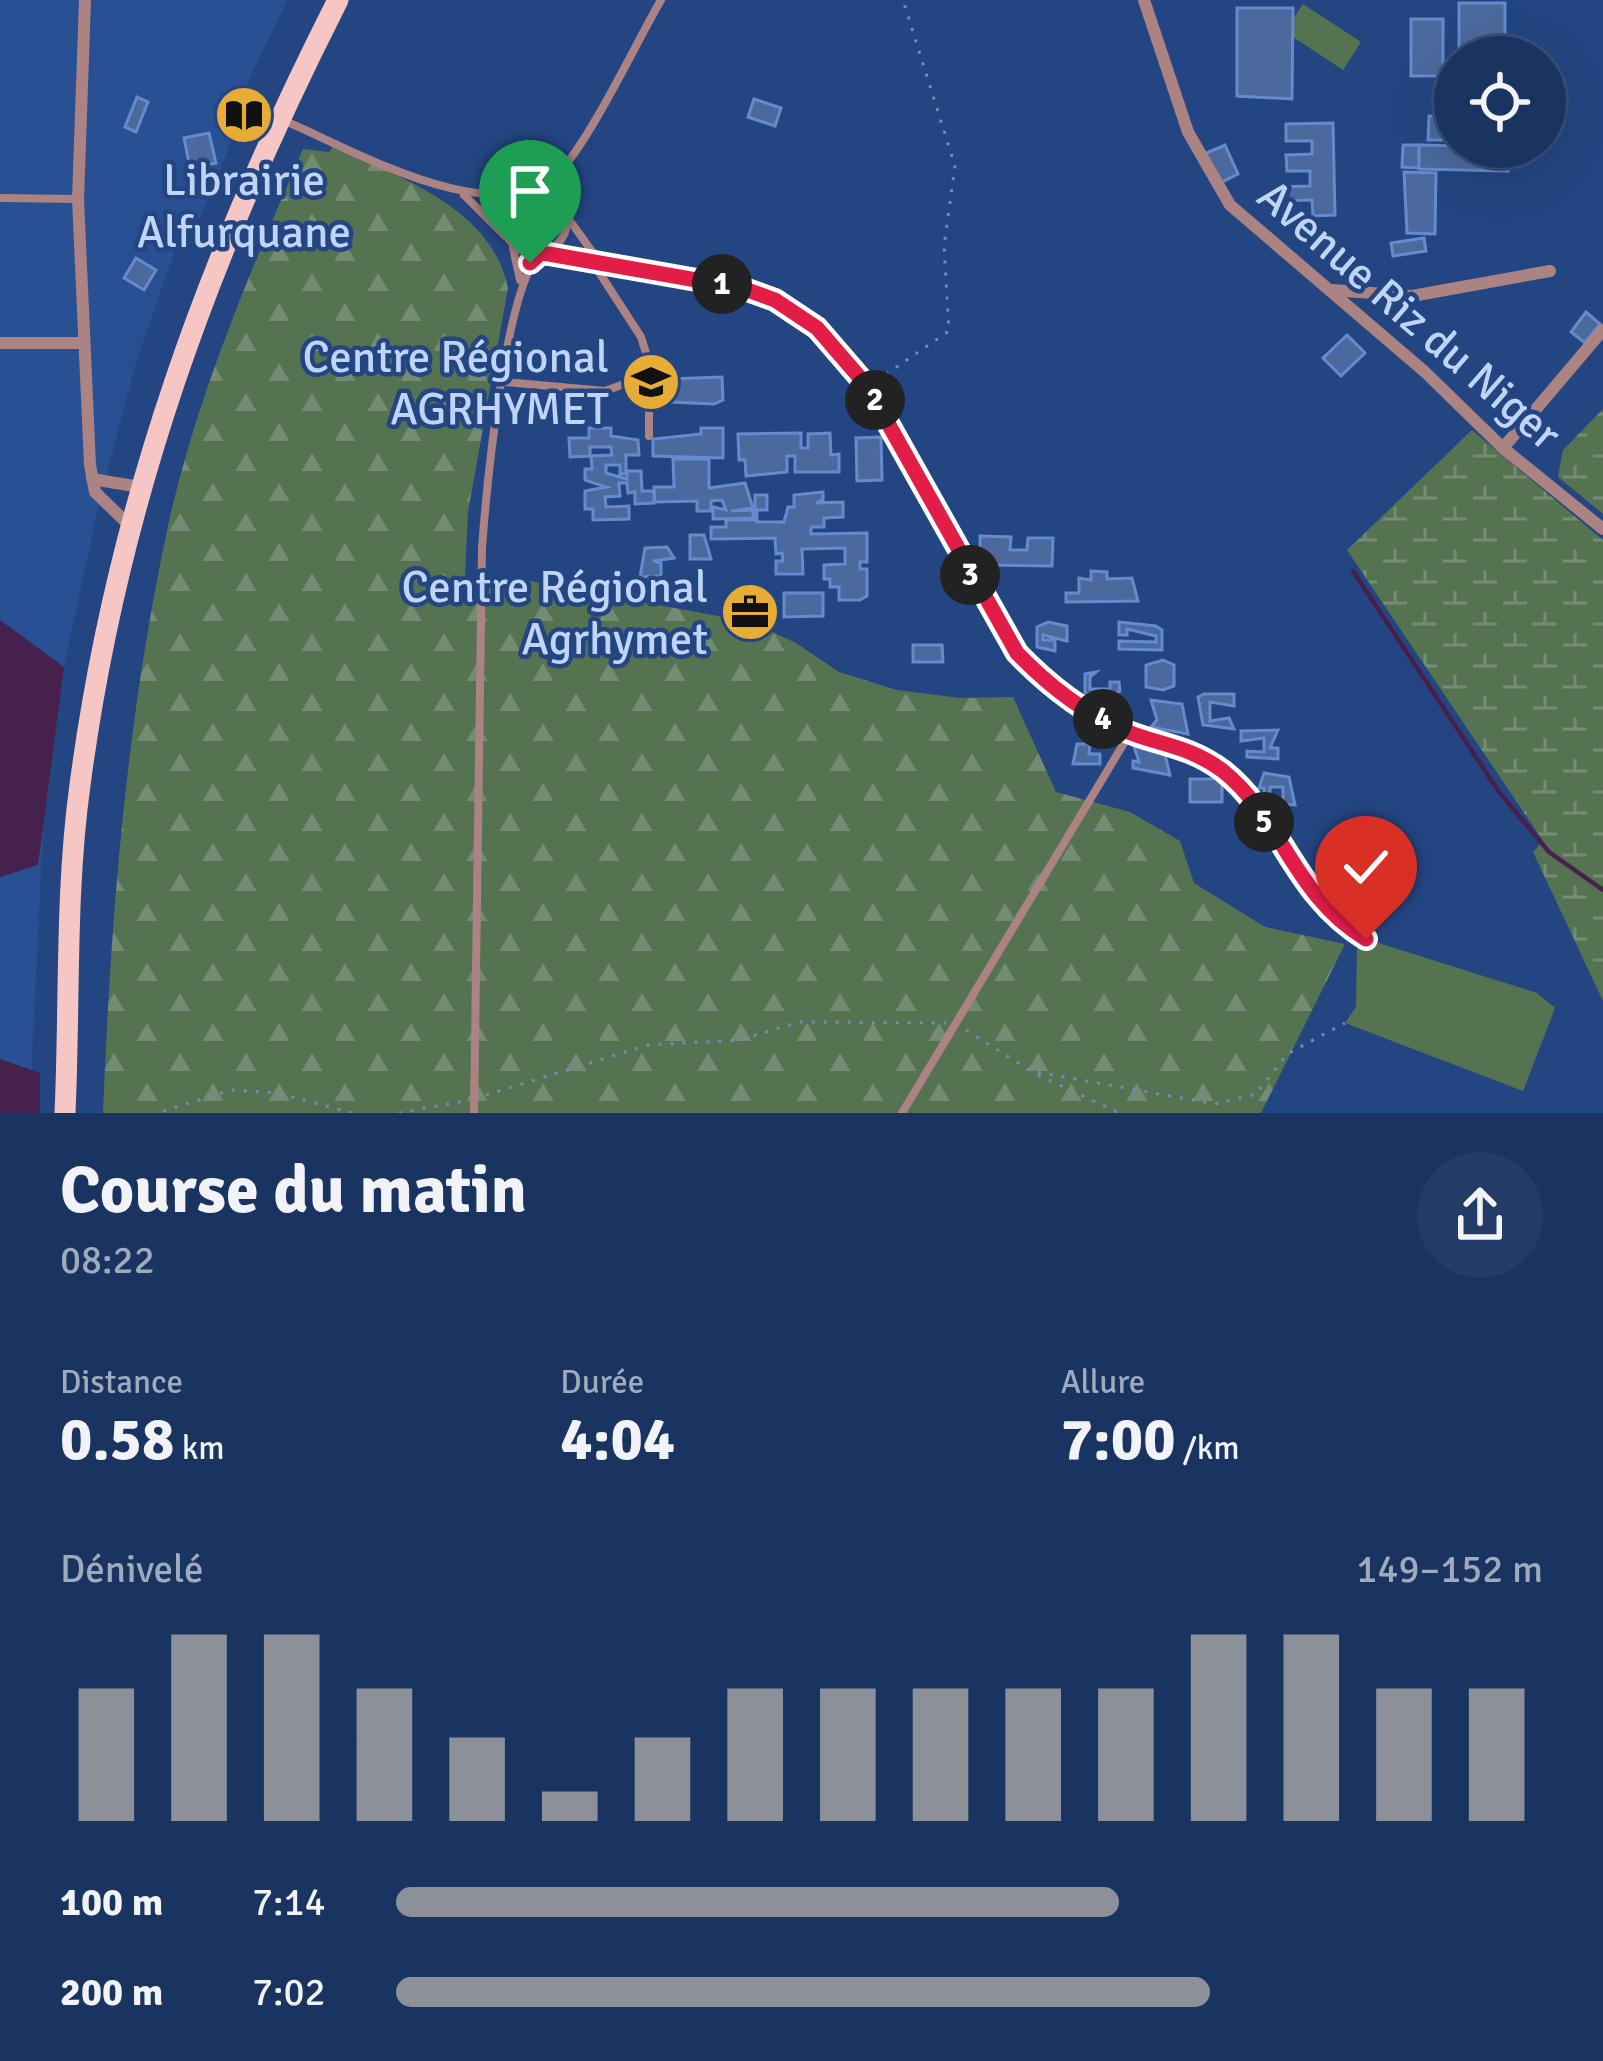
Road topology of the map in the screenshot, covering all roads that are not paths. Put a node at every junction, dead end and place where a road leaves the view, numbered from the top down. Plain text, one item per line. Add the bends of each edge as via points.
1 (85, 0) edge
2 (338, 0) edge
3 (661, 0) edge
4 (1144, 0) edge
5 (278, 118) junction
6 (563, 168) junction
7 (524, 191) junction
8 (463, 194) junction
9 (0, 198) edge
10 (77, 200) junction
11 (565, 212) junction
12 (509, 241) junction
13 (541, 253) junction
14 (598, 265) junction
15 (1550, 271) dead end
16 (520, 287) junction
17 (1332, 290) junction
18 (1603, 330) edge
19 (0, 343) edge
20 (81, 343) junction
21 (651, 369) junction
22 (635, 380) junction
23 (504, 382) junction
24 (649, 395) junction
25 (649, 436) dead end
26 (1503, 448) junction
27 (92, 479) junction
28 (140, 487) junction
29 (131, 527) junction
30 (1603, 529) edge
31 (65, 1113) edge
32 (474, 1113) edge
33 (902, 1113) edge

1 - 10 street
2 - 5 main road
3 - 6 lane
4 - 17 street, Avenue Riz du Niger via 1189,132 1220,192 1251,228
5 - 8 lane
5 - 28 main road via 212,269
6 - 7 lane
6 - 11 lane
7 - 8 lane
7 - 11 lane via 549,193
7 - 12 lane via 504,212
8 - 12 lane
9 - 10 lane
10 - 20 street
11 - 13 lane via 560,241
11 - 14 lane
12 - 13 lane
12 - 16 lane
13 - 14 lane
13 - 16 lane
14 - 21 lane
14 - 33 lane via 742,288 775,300 844,354 1017,653 1123,731 1122,754
15 - 17 street via 1412,296
16 - 23 lane
17 - 26 street, Avenue Riz du Niger
18 - 26 street
19 - 20 street
20 - 27 street
21 - 22 lane
21 - 24 lane via 662,382
22 - 23 lane via 605,392
22 - 24 lane
23 - 32 lane via 482,548
24 - 25 lane
26 - 30 street, Avenue Riz du Niger
27 - 28 street
27 - 29 street
28 - 29 main road
29 - 31 main road via 80,785

